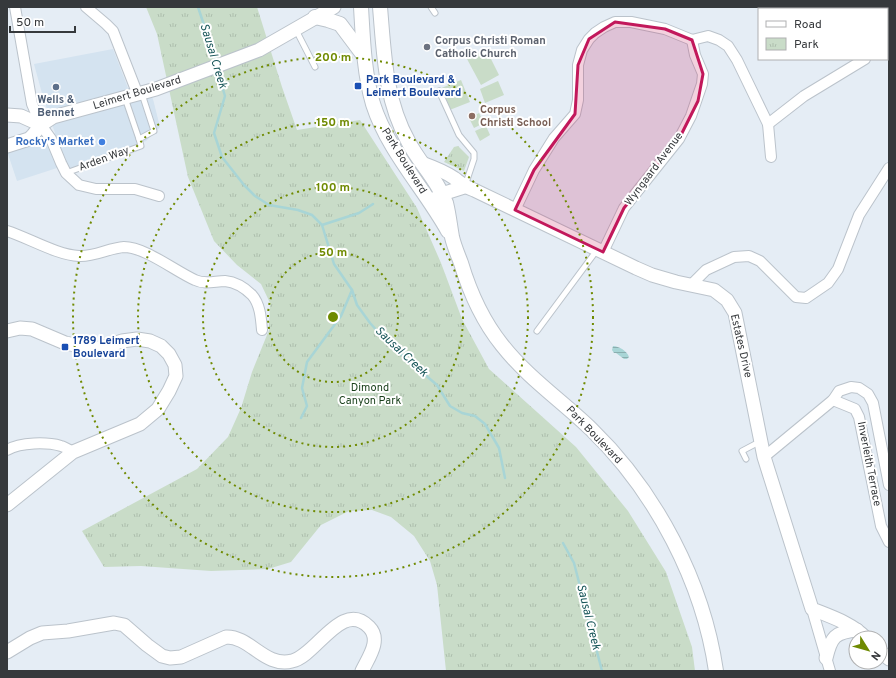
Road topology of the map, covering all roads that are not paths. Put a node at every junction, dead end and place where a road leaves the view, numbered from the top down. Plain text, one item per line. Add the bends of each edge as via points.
1 (15, 7) edge
2 (86, 7) edge
3 (334, 7) edge
4 (361, 7) edge
5 (380, 7) edge
6 (431, 7) edge
7 (435, 13) dead end
8 (315, 17) junction
9 (291, 32) junction
10 (692, 40) junction
11 (364, 56) junction
12 (863, 60) edge
13 (314, 67) dead end
14 (440, 91) dead end
15 (140, 94) junction
16 (125, 98) junction
17 (7, 115) edge
18 (768, 124) junction
19 (41, 125) junction
20 (139, 139) junction
21 (7, 146) edge
22 (771, 157) dead end
23 (422, 163) junction
24 (889, 168) edge
25 (66, 173) junction
26 (464, 187) junction
27 (442, 194) junction
28 (159, 196) dead end
29 (430, 201) junction
30 (515, 210) junction
31 (7, 231) edge
32 (452, 238) junction
33 (600, 251) junction
34 (691, 285) junction
35 (262, 330) dead end
36 (7, 331) edge
37 (537, 332) dead end
38 (833, 400) junction
39 (761, 441) junction
40 (7, 450) edge
41 (73, 452) junction
42 (764, 456) junction
43 (746, 459) dead end
44 (889, 485) edge
45 (7, 505) edge
46 (889, 542) edge
47 (812, 609) junction
48 (856, 630) edge
49 (848, 632) edge
50 (7, 652) edge
51 (828, 665) edge
52 (362, 671) edge
53 (716, 671) edge

1 - 19 street via 32,104
2 - 15 street via 113,31
3 - 8 street, Leimert Boulevard
4 - 11 main road, Park Boulevard
5 - 23 main road, Park Boulevard via 388,84 398,120
6 - 7 lane
8 - 9 street, Leimert Boulevard
8 - 11 main road via 340,24
9 - 13 lane
9 - 15 street, Leimert Boulevard via 259,50
10 - 18 street via 708,36 728,46
10 - 30 street via 665,29 631,22 615,22 595,33 582,50 578,64 578,100 575,114 554,138 534,170
10 - 33 street, Wyngaard Avenue via 703,74 698,101 679,139 624,208
11 - 29 main road, Park Boulevard via 367,80 381,123
12 - 18 street via 804,96
14 - 26 lane via 459,135 474,154
15 - 16 street, Leimert Boulevard
15 - 20 lane via 154,131
16 - 19 street, Leimert Boulevard via 53,117
16 - 20 lane
17 - 19 street via 21,116
18 - 22 street
19 - 21 street, Leimert Boulevard via 29,139
19 - 25 street via 51,139
20 - 25 lane, Arden Way via 141,146
23 - 26 street, Estates Drive via 454,178
23 - 27 main road, Park Boulevard
24 - 34 street via 859,215 838,269 828,284 806,298 796,297 760,261 749,256 734,257 706,270
25 - 28 street via 79,185 96,189 134,189
26 - 27 street
26 - 30 street, Estates Drive
27 - 29 street
27 - 32 main road, Park Boulevard
29 - 32 main road, Park Boulevard
30 - 33 street, Estates Drive
31 - 35 street via 55,250 79,256 123,247 134,248 197,281 226,281 239,285 253,296 260,312
32 - 53 main road, Park Boulevard via 472,295 490,329 502,345 524,369 605,443 642,487 655,508 694,588 706,624
33 - 34 street, Estates Drive via 652,274
33 - 37 lane
34 - 39 street, Estates Drive via 714,290 727,300 735,313
36 - 41 street via 32,329 65,343 91,348 137,339 150,341 169,354 175,364 176,376 158,409 140,424
38 - 42 street, Inverleith Terrace
38 - 44 street, Inverleith Terrace via 839,391 851,387 859,388 868,394 873,403
38 - 46 street, Inverleith Terrace via 855,410 859,417 881,526
39 - 42 street, Estates Drive
39 - 43 lane via 742,451
40 - 41 street via 27,444 44,444 62,446
41 - 45 street
42 - 47 street, Estates Drive
47 - 48 street
47 - 51 street, Estates Drive
49 - 51 street via 837,635 830,643
50 - 52 street via 42,633 114,623 124,625 162,656 170,658 181,657 226,637 234,637 268,658 291,662 304,656 335,625 346,620 358,620 372,630 375,640

